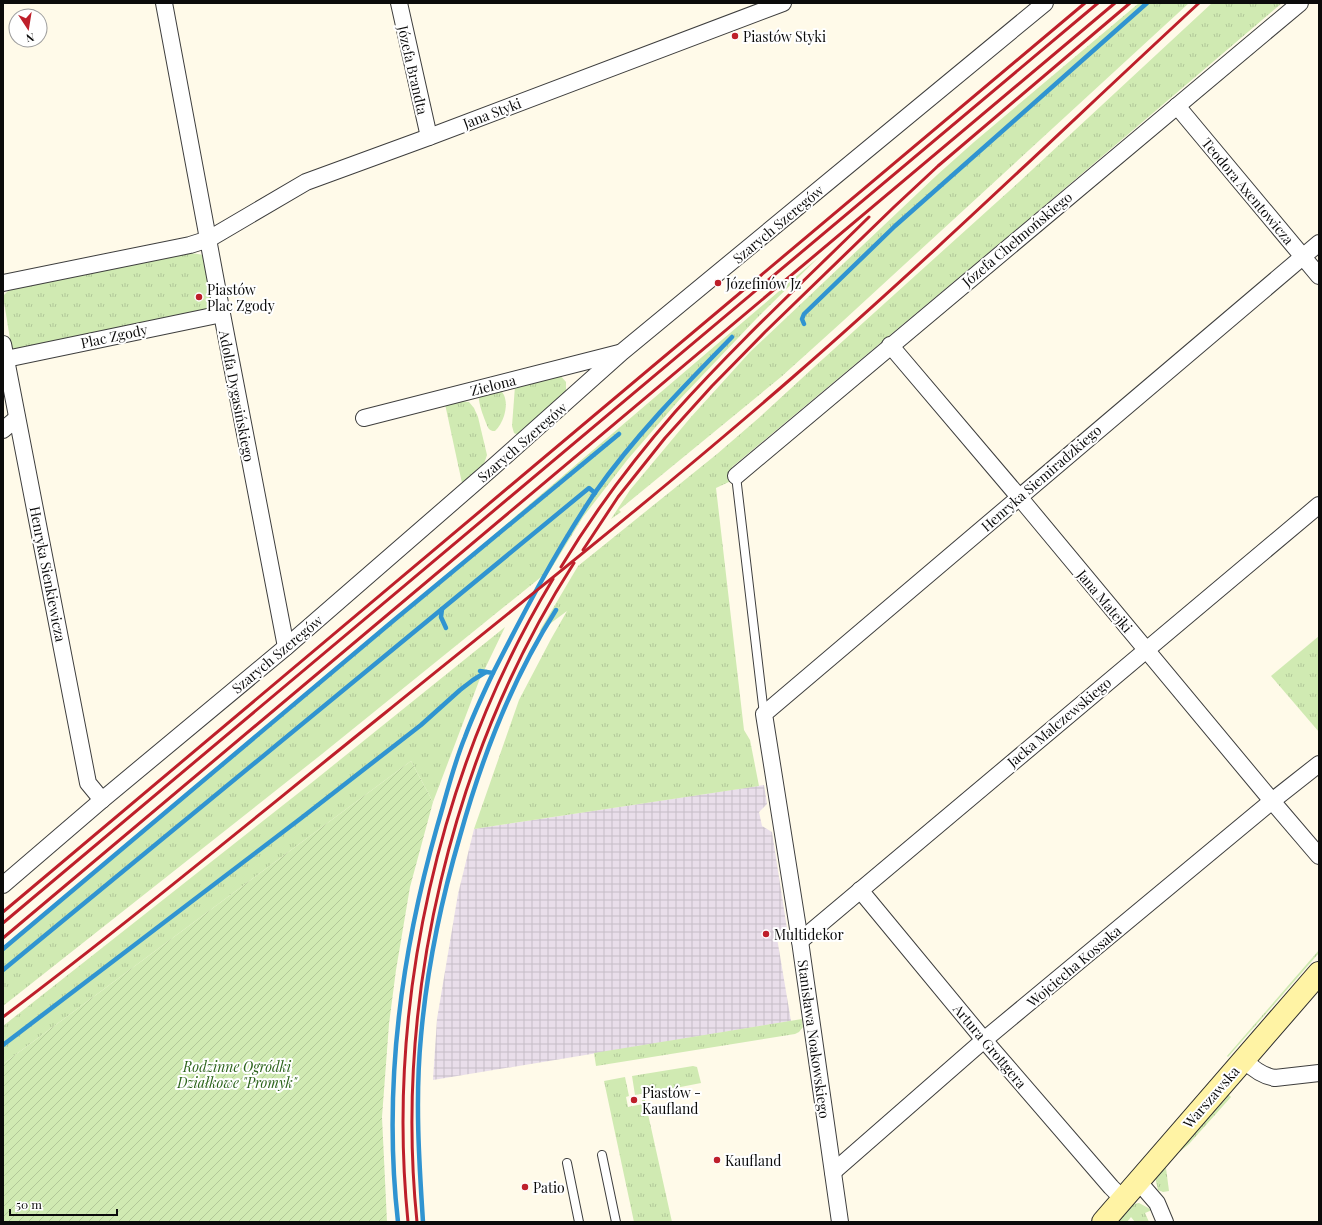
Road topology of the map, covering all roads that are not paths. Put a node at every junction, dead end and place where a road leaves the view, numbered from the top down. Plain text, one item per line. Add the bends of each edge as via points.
1 (164, 3) edge
2 (399, 3) edge
3 (783, 3) edge
4 (1045, 3) edge
5 (1300, 3) edge
6 (1177, 106) junction
7 (428, 137) junction
8 (209, 239) junction
9 (1319, 243) edge
10 (1304, 256) junction
11 (1319, 276) edge
12 (3, 283) edge
13 (222, 314) junction
14 (890, 345) junction
15 (4, 351) edge
16 (622, 352) junction
17 (17, 418) junction
18 (364, 418) dead end
19 (3, 430) edge
20 (736, 476) joint
21 (1018, 497) junction
22 (1319, 505) edge
23 (286, 647) junction
24 (1146, 650) junction
25 (764, 714) junction
26 (1319, 764) edge
27 (102, 800) junction
28 (1272, 801) junction
29 (1319, 856) edge
30 (3, 885) edge
31 (860, 890) junction
32 (800, 941) junction
33 (1319, 973) edge
34 (984, 1040) junction
35 (1244, 1060) junction
36 (1319, 1073) edge
37 (602, 1155) dead end
38 (567, 1163) dead end
39 (833, 1172) junction
40 (1138, 1181) junction
41 (1123, 1199) junction
42 (579, 1222) edge
43 (616, 1222) edge
44 (840, 1222) edge
45 (1102, 1222) edge
46 (1165, 1222) edge

1 - 8 street, Adolfa Dygasińskiego
2 - 7 street, Józefa Brandta
3 - 7 street, Jana Styki
4 - 16 street, Szarych Szeregów
5 - 6 street, Józefa Chełmońskiego
6 - 10 street, Teodora Axentowicza
6 - 14 street, Józefa Chełmońskiego
7 - 8 street, Jana Styki via 306,182
8 - 12 street
8 - 13 street, Adolfa Dygasińskiego
9 - 10 street, Henryka Siemiradzkiego
10 - 11 street, Teodora Axentowicza
10 - 21 street, Henryka Siemiradzkiego
13 - 15 street, Plac Zgody
13 - 23 street, Adolfa Dygasińskiego
14 - 20 street, Józefa Chełmońskiego
14 - 21 street, Jana Matejki
15 - 17 street, Henryka Sienkiewicza
16 - 18 street, Zielona
16 - 23 street, Szarych Szeregów
17 - 19 street
17 - 27 street, Henryka Sienkiewicza via 88,783
20 - 25 lane
21 - 24 street, Jana Matejki
21 - 25 street, Henryka Siemiradzkiego
22 - 24 street, Jacka Malczewskiego
23 - 27 street, Szarych Szeregów
24 - 28 street, Jana Matejki
24 - 31 street, Jacka Malczewskiego
25 - 32 street, Stanisława Noakowskiego
26 - 28 street, Wojciecha Kossaka
27 - 30 street, Szarych Szeregów
28 - 29 street, Jana Matejki
28 - 34 street, Wojciecha Kossaka
31 - 32 street, Jacka Malczewskiego
31 - 34 street, Artura Grottgera
32 - 39 street, Stanisława Noakowskiego
33 - 35 street, Warszawska
34 - 39 street, Wojciecha Kossaka
34 - 41 street, Artura Grottgera
35 - 36 street via 1270,1078
35 - 40 street, Warszawska
37 - 43 lane
38 - 42 lane
39 - 44 street, Stanisława Noakowskiego
40 - 41 street, Warszawska
40 - 46 street via 1157,1203
41 - 45 street, Warszawska

